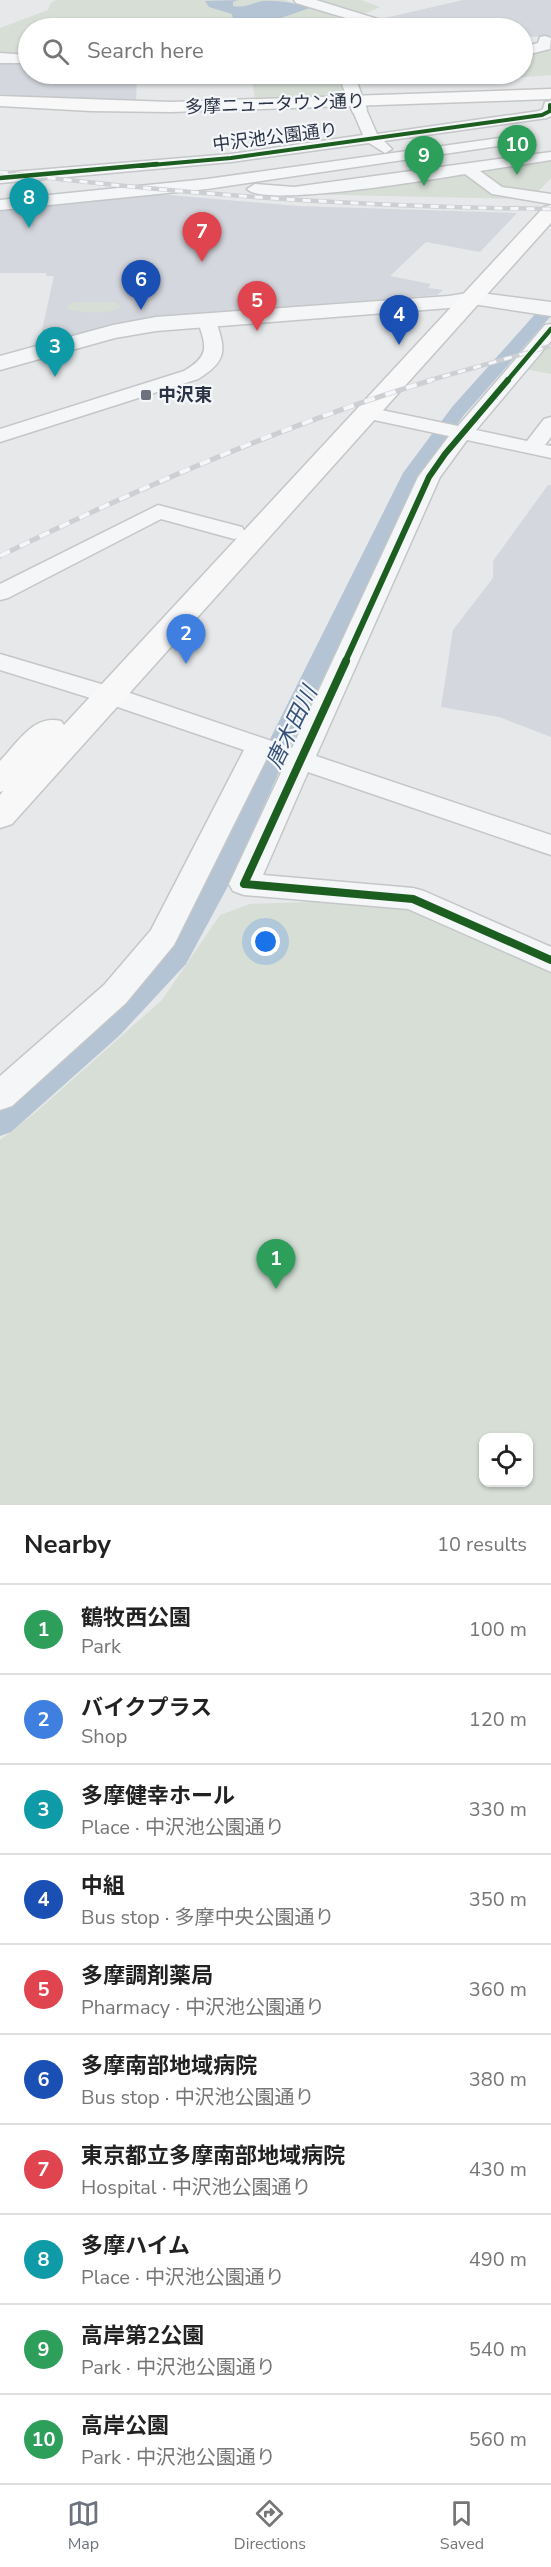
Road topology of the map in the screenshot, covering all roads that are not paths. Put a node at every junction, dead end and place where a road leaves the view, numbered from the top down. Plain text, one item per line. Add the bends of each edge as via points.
1 (301, 0) edge
2 (357, 18) edge
3 (548, 40) edge
4 (533, 41) edge
5 (533, 49) edge
6 (0, 58) edge
7 (18, 59) edge
8 (349, 84) edge
9 (551, 94) edge
10 (0, 101) edge
11 (551, 105) edge
12 (0, 108) edge
13 (209, 109) junction
14 (358, 114) junction
15 (503, 120) junction
16 (372, 139) junction
17 (521, 139) junction
18 (216, 145) dead end
19 (545, 157) edge
20 (231, 158) junction
21 (396, 158) junction
22 (175, 164) junction
23 (468, 169) junction
24 (420, 176) junction
25 (0, 178) edge
26 (200, 184) junction
27 (549, 200) edge
28 (0, 205) edge
29 (463, 302) junction
30 (542, 312) edge
31 (206, 319) junction
32 (551, 329) edge
33 (0, 363) edge
34 (367, 413) junction
35 (551, 423) edge
36 (451, 431) junction
37 (0, 436) edge
38 (542, 450) edge
39 (234, 532) junction
40 (0, 593) edge
41 (0, 662) edge
42 (98, 691) junction
43 (280, 752) junction
44 (0, 781) edge
45 (0, 816) edge
46 (551, 845) edge
47 (551, 960) edge
48 (0, 1096) edge

1 - 2 street
3 - 4 street
3 - 5 street via 545,46
6 - 7 street
8 - 14 street
9 - 14 main road, 多摩ニュータウン通り
10 - 13 main road, 多摩ニュータウン通り
11 - 14 main road, 多摩ニュータウン通り
11 - 15 street, 中沢池公園通り via 547,113
12 - 13 main road, 多摩ニュータウン通り via 113,114
13 - 14 main road, 多摩ニュータウン通り
14 - 16 street
15 - 16 street, 中沢池公園通り
15 - 17 street
16 - 20 street, 中沢池公園通り
16 - 21 street
17 - 19 street
17 - 21 street
18 - 20 street
19 - 23 street
20 - 22 street, 中沢池公園通り
21 - 24 street
21 - 26 street
22 - 25 street, 中沢池公園通り
22 - 26 street
23 - 24 street
23 - 27 street via 497,191
24 - 26 street via 294,192
26 - 28 street
27 - 29 main road
29 - 30 street
29 - 31 street
29 - 34 main road
29 - 39 main road
31 - 33 street via 134,328
31 - 37 street via 215,352 206,367
32 - 36 street
34 - 36 street
34 - 42 main road
35 - 38 street
36 - 38 street
36 - 43 street
39 - 40 street via 158,512
39 - 42 main road
41 - 42 street
42 - 43 street
42 - 44 main road
42 - 45 main road
43 - 46 street
43 - 47 street via 244,884 413,899
43 - 48 street via 163,937 115,994

